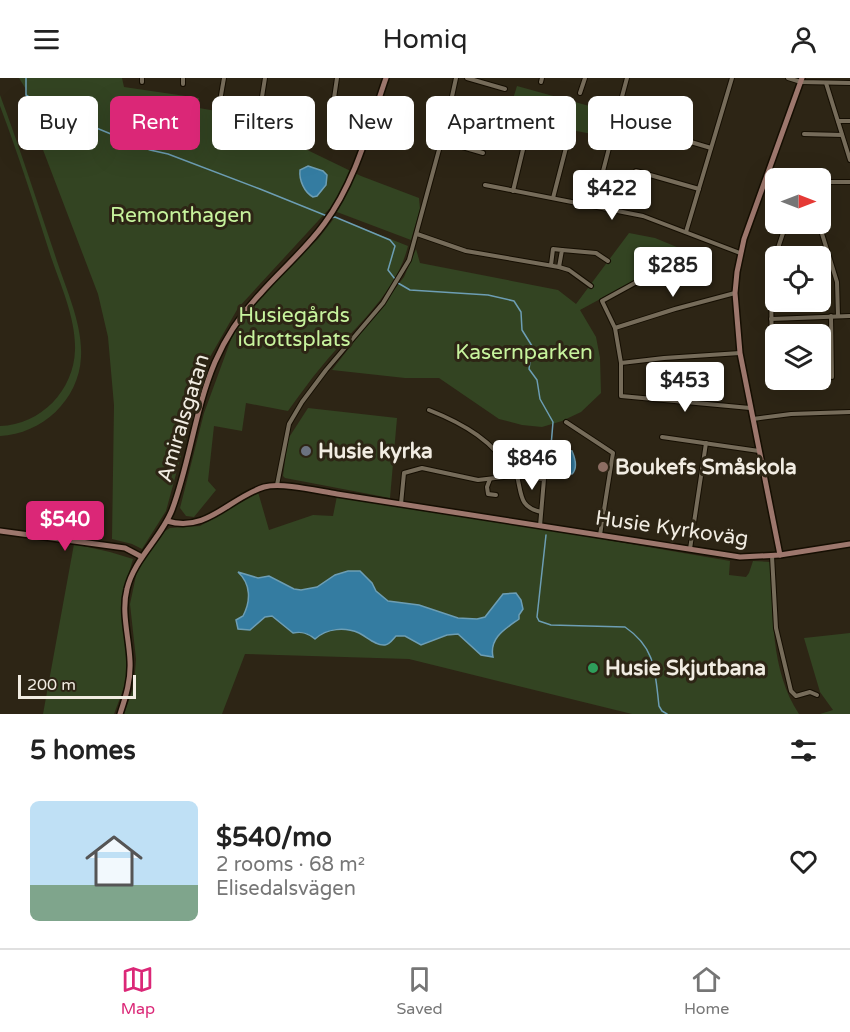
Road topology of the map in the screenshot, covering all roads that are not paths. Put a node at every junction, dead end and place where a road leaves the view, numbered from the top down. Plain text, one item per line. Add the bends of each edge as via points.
1 (183, 78) edge
2 (224, 78) edge
3 (265, 78) edge
4 (337, 78) edge
5 (386, 78) edge
6 (456, 78) edge
7 (467, 78) edge
8 (585, 78) edge
9 (627, 78) edge
10 (732, 78) edge
11 (788, 78) edge
12 (801, 80) edge
13 (826, 82) junction
14 (850, 83) edge
15 (183, 84) dead end
16 (505, 88) dead end
17 (580, 93) dead end
18 (221, 96) edge
19 (262, 96) edge
20 (334, 96) edge
21 (453, 96) edge
22 (622, 96) edge
23 (838, 121) junction
24 (850, 121) edge
25 (804, 134) dead end
26 (842, 135) junction
27 (693, 143) edge
28 (711, 148) junction
29 (440, 150) edge
30 (473, 150) edge
31 (523, 150) edge
32 (566, 150) edge
33 (608, 150) edge
34 (483, 153) dead end
35 (850, 160) edge
36 (769, 168) edge
37 (636, 171) dead end
38 (765, 180) edge
39 (831, 182) edge
40 (850, 182) edge
41 (484, 185) dead end
42 (699, 189) junction
43 (513, 191) junction
44 (554, 198) junction
45 (594, 206) junction
46 (686, 232) junction
47 (417, 234) junction
48 (783, 234) edge
49 (822, 234) edge
50 (562, 250) junction
51 (740, 254) junction
52 (608, 261) dead end
53 (675, 261) dead end
54 (551, 265) junction
55 (560, 267) junction
56 (591, 286) dead end
57 (735, 293) junction
58 (831, 316) junction
59 (838, 316) junction
60 (850, 316) edge
61 (771, 319) junction
62 (771, 324) edge
63 (615, 328) junction
64 (740, 353) junction
65 (621, 363) junction
66 (832, 377) dead end
67 (750, 408) junction
68 (429, 410) dead end
69 (850, 412) edge
70 (753, 420) junction
71 (566, 422) dead end
72 (662, 437) dead end
73 (706, 443) junction
74 (759, 451) junction
75 (515, 476) junction
76 (490, 479) junction
77 (276, 486) junction
78 (496, 495) dead end
79 (401, 504) junction
80 (541, 512) junction
81 (167, 521) junction
82 (540, 527) junction
83 (0, 531) edge
84 (600, 535) junction
85 (850, 544) edge
86 (690, 550) junction
87 (780, 555) junction
88 (772, 556) junction
89 (142, 557) junction
90 (817, 695) dead end
91 (120, 714) edge

1 - 15 street
2 - 18 street
3 - 19 street
4 - 20 street
5 - 81 street, Amiralsgatan via 348,184 334,209 312,239 258,295 223,346 203,396
6 - 21 street
7 - 16 street
8 - 17 street
9 - 22 street
10 - 28 street
11 - 12 street
12 - 13 street
12 - 36 street
13 - 14 street
13 - 23 street
23 - 24 street
23 - 26 street
25 - 26 street
26 - 35 street
27 - 28 street
28 - 42 street
29 - 47 street
30 - 34 street
31 - 43 street
32 - 44 street
33 - 45 street
37 - 42 street
38 - 51 street
39 - 40 street
41 - 43 street
42 - 46 street
43 - 44 street
44 - 45 street
45 - 46 street via 644,216
46 - 51 street
47 - 54 street via 466,251
47 - 77 street via 409,260 394,287 302,402 289,424
48 - 61 street via 771,269
49 - 59 street via 836,276
50 - 52 street via 596,253
50 - 54 street via 553,249
50 - 55 street
51 - 57 street
53 - 63 street via 602,301
54 - 55 street
55 - 56 street
57 - 63 street
57 - 64 street
58 - 59 street
58 - 61 street
58 - 66 street
59 - 60 street
61 - 62 street
63 - 65 street
64 - 65 street
64 - 67 street
65 - 67 street via 621,396
67 - 70 street
68 - 75 street via 479,436
69 - 70 street
70 - 74 street
71 - 84 street via 613,453
72 - 73 street
73 - 74 street
73 - 86 street
74 - 87 street
75 - 76 street
75 - 80 street via 524,503
75 - 80 street via 544,479
76 - 78 street via 488,494
76 - 79 street via 468,479 422,468 404,473
77 - 79 street, Husie Kyrkoväg
77 - 81 street via 259,489 200,521
79 - 82 street, Husie Kyrkoväg
80 - 82 street
81 - 89 street, Amiralsgatan
82 - 84 street, Husie Kyrkoväg
83 - 89 street via 125,548
84 - 86 street, Husie Kyrkoväg
85 - 87 street, Husie Kyrkoväg
86 - 88 street, Husie Kyrkoväg via 740,557
87 - 88 street, Husie Kyrkoväg
88 - 90 street via 776,628 790,691 796,696 810,692
89 - 91 street, Amiralsgatan via 126,596 130,670

